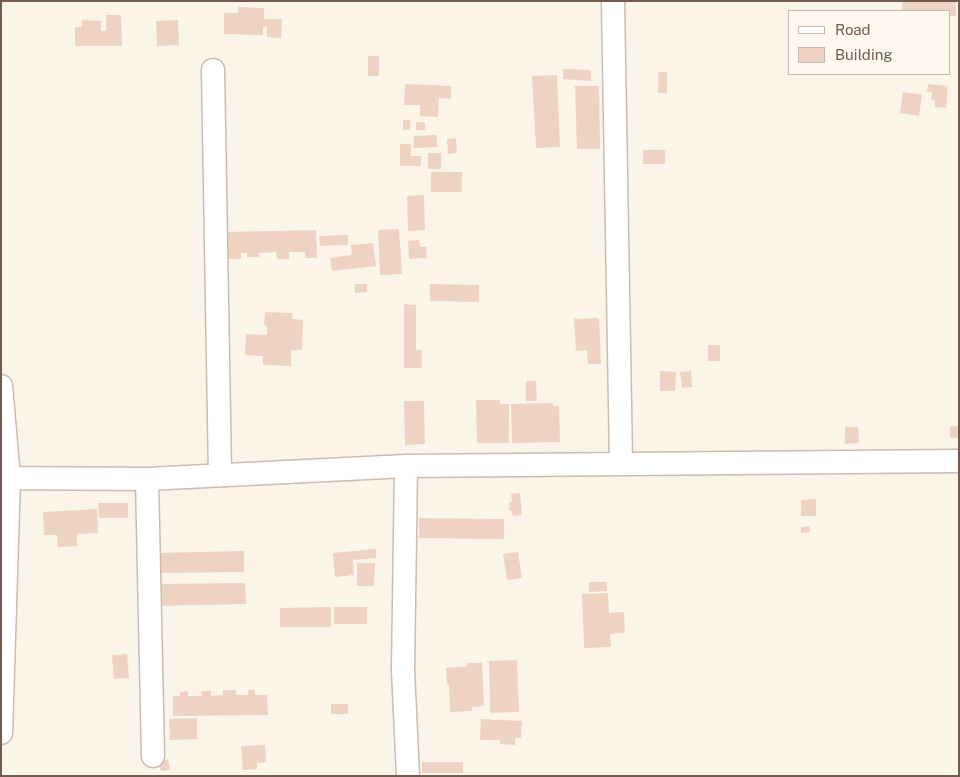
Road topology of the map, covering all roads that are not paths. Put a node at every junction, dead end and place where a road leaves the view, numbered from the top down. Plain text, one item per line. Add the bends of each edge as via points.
1 (612, 1) edge
2 (213, 70) dead end
3 (1, 386) edge
4 (959, 461) edge
5 (621, 463) junction
6 (406, 466) junction
7 (220, 475) junction
8 (5, 478) edge
9 (148, 479) junction
10 (1, 733) edge
11 (153, 756) dead end
12 (408, 776) edge

1 - 5 street
2 - 7 street
3 - 8 street
4 - 5 street
5 - 6 street
6 - 7 street
6 - 12 street via 403,670
7 - 9 street
8 - 9 street
8 - 10 street
9 - 11 street

